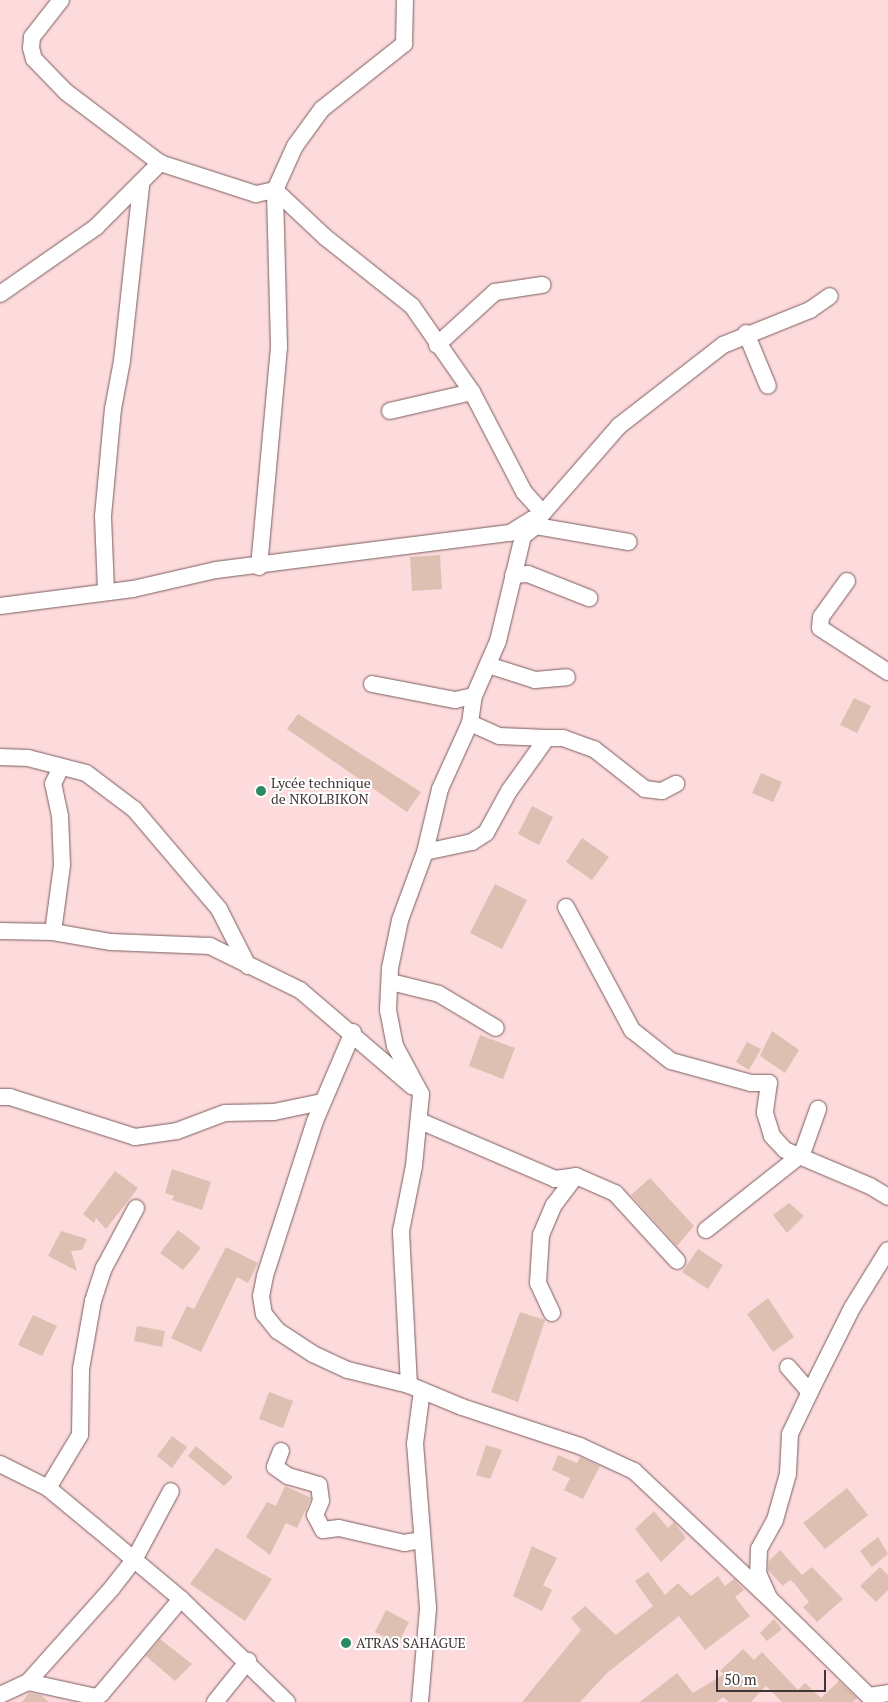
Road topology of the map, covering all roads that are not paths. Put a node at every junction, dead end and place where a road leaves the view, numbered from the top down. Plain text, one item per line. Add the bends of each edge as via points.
1 (61, 0) edge
2 (406, 0) edge
3 (160, 163) junction
4 (141, 185) junction
5 (275, 190) junction
6 (542, 285) dead end
7 (0, 294) edge
8 (830, 296) dead end
9 (746, 333) junction
10 (437, 344) junction
11 (768, 386) dead end
12 (472, 392) junction
13 (390, 411) dead end
14 (542, 512) junction
15 (523, 536) junction
16 (629, 542) dead end
17 (259, 567) junction
18 (512, 575) junction
19 (847, 581) dead end
20 (106, 591) junction
21 (589, 598) dead end
22 (0, 606) edge
23 (488, 665) junction
24 (888, 672) edge
25 (567, 677) dead end
26 (372, 684) dead end
27 (474, 696) junction
28 (470, 724) junction
29 (548, 738) junction
30 (0, 757) edge
31 (61, 767) junction
32 (676, 784) dead end
33 (425, 852) junction
34 (566, 907) dead end
35 (0, 931) edge
36 (53, 932) junction
37 (248, 966) junction
38 (390, 982) junction
39 (496, 1028) dead end
40 (353, 1032) junction
41 (421, 1094) junction
42 (0, 1097) edge
43 (322, 1102) junction
44 (818, 1109) dead end
45 (420, 1120) junction
46 (802, 1154) junction
47 (576, 1176) junction
48 (888, 1197) edge
49 (136, 1208) dead end
50 (706, 1230) dead end
51 (887, 1258) edge
52 (677, 1261) dead end
53 (552, 1313) dead end
54 (788, 1366) dead end
55 (415, 1387) junction
56 (810, 1392) junction
57 (281, 1451) dead end
58 (0, 1464) edge
59 (48, 1488) junction
60 (172, 1491) dead end
61 (421, 1540) junction
62 (134, 1560) junction
63 (769, 1598) junction
64 (181, 1599) junction
65 (248, 1661) junction
66 (28, 1682) junction
67 (888, 1693) edge
68 (0, 1695) edge
69 (872, 1699) edge
70 (215, 1702) edge
71 (287, 1702) edge
72 (420, 1702) edge

1 - 3 street via 32,37 34,59 101,122
2 - 5 street via 404,44 322,109 295,146
3 - 4 street
3 - 5 street via 256,194
4 - 7 street via 96,227
4 - 20 street via 103,516
5 - 10 street via 325,237 412,306
5 - 17 street via 278,201 279,346
6 - 10 street via 495,292
8 - 9 street via 810,310
9 - 11 street
9 - 14 street via 723,345 619,426
10 - 12 street
12 - 13 street
12 - 14 street via 524,492
14 - 15 street
14 - 17 street via 510,533
15 - 16 street via 536,526
15 - 18 street
17 - 20 street via 216,570
18 - 21 street via 528,574
18 - 23 street via 498,642
19 - 24 street via 822,617 820,628
20 - 22 street
23 - 25 street via 535,680
23 - 27 street
26 - 27 street via 455,700
27 - 28 street
28 - 29 street via 499,736
28 - 33 street via 440,789
29 - 32 street via 563,738 594,749 645,789 662,791
29 - 33 street via 509,791 486,833 472,842
30 - 31 street via 28,758
31 - 36 street via 53,784 62,865
31 - 37 street via 86,773 134,809 219,909
33 - 38 street via 400,920
34 - 46 street via 632,1030 671,1061 752,1083 768,1083 765,1113 772,1136 785,1150
35 - 36 street
36 - 37 street via 110,942 210,946
37 - 40 street via 300,990
38 - 39 street via 439,994
38 - 41 street via 388,1010 395,1046
40 - 41 street
40 - 43 street
41 - 45 street
42 - 43 street via 10,1097 135,1137 177,1131 225,1113 274,1112
43 - 55 street via 265,1276 261,1296 264,1314 278,1332 313,1354 348,1370
44 - 46 street
45 - 47 street via 555,1179
45 - 55 street via 401,1231
46 - 48 street
46 - 50 street
47 - 52 street via 615,1193
47 - 53 street via 554,1205 541,1235 538,1283
49 - 59 street via 104,1268 94,1301 80,1369 80,1434
51 - 56 street via 852,1308
54 - 56 street
55 - 61 street
55 - 63 street via 580,1446 634,1471
56 - 63 street via 790,1434 788,1474 776,1520 759,1549 758,1573
57 - 61 street via 275,1467 288,1476 320,1485 321,1501 315,1515 322,1530 340,1528 404,1543
58 - 59 street
59 - 62 street
60 - 62 street
61 - 72 street via 428,1608
62 - 64 street
62 - 66 street
63 - 69 street
64 - 65 street
64 - 66 street via 96,1697
65 - 70 street
65 - 71 street
66 - 68 street
67 - 69 street

